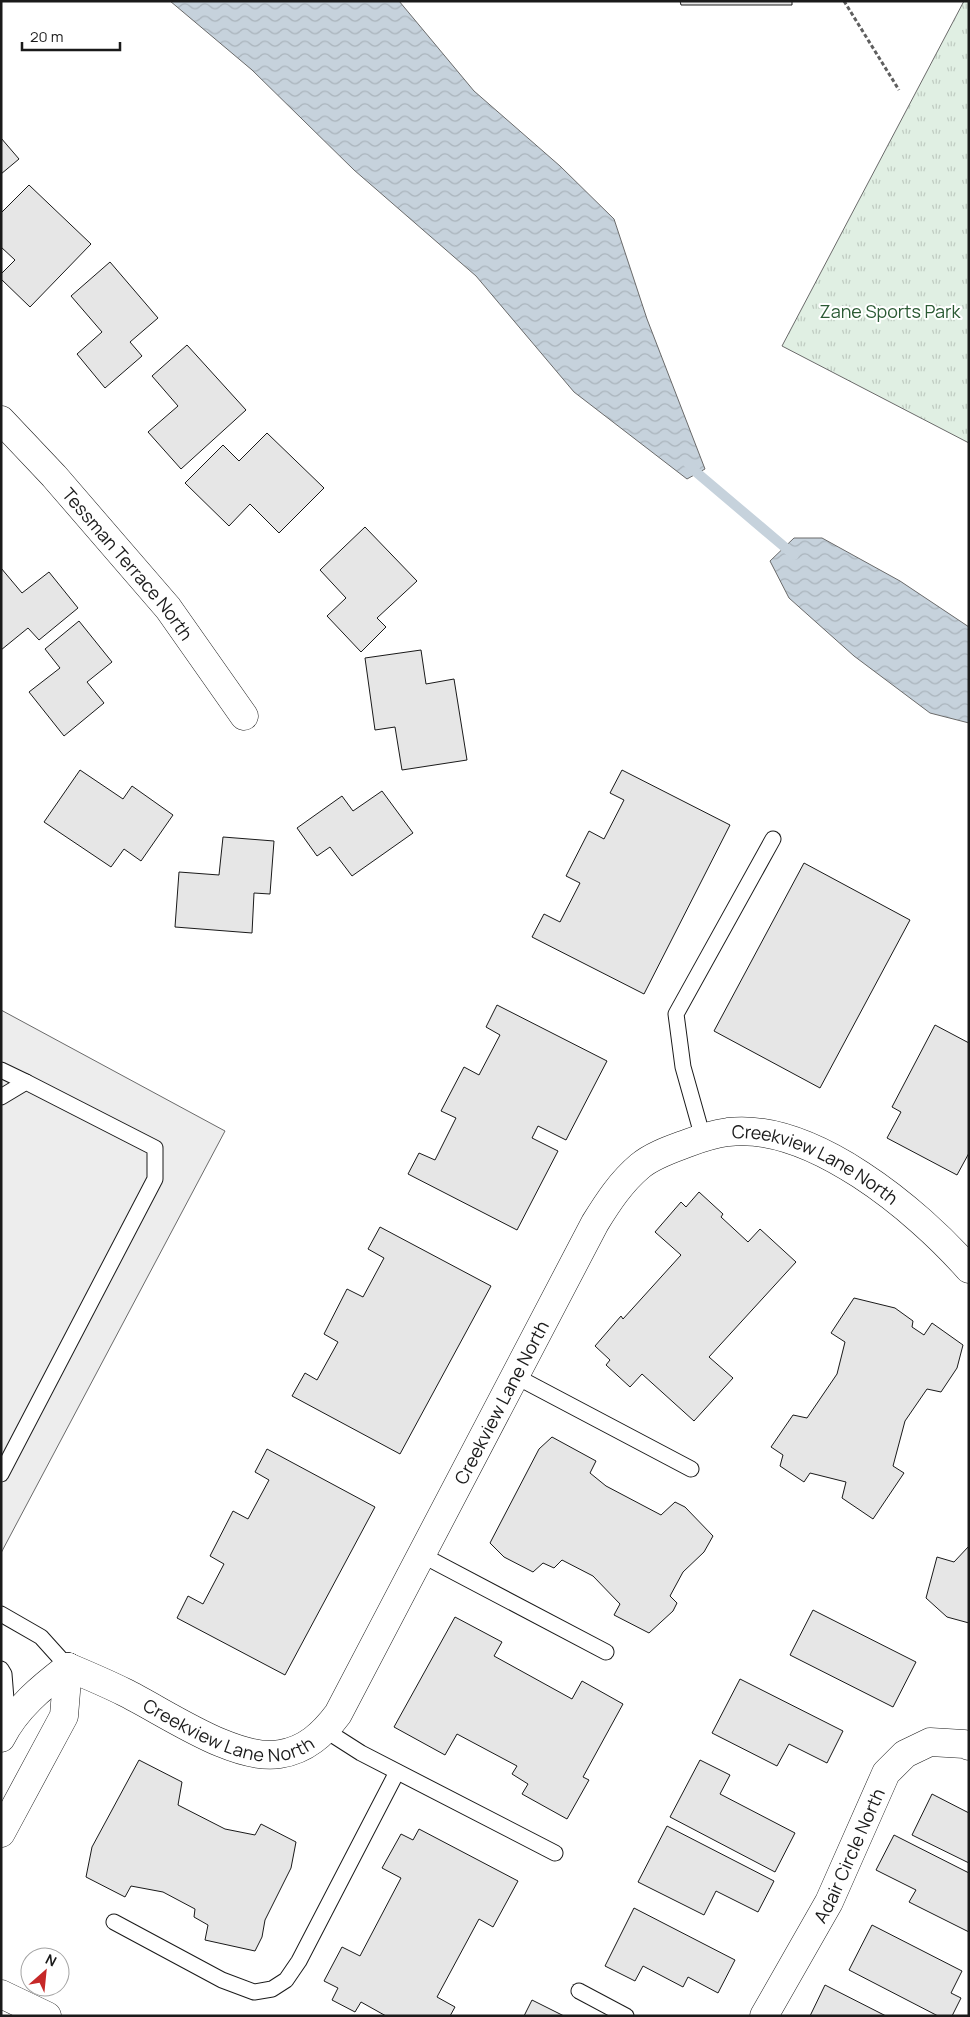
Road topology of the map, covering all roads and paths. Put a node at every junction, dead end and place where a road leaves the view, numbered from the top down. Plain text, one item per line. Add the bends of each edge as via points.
1 (844, 1) edge
2 (899, 90) dead end
3 (1, 420) edge
4 (244, 716) dead end
5 (773, 839) dead end
6 (1, 1070) edge
7 (26, 1082) junction
8 (1, 1097) edge
9 (703, 1138) junction
10 (969, 1269) edge
11 (515, 1376) junction
12 (691, 1468) dead end
13 (1, 1474) edge
14 (420, 1554) junction
15 (1, 1614) edge
16 (606, 1652) dead end
17 (68, 1667) junction
18 (1, 1668) edge
19 (325, 1730) junction
20 (4, 1732) edge
21 (969, 1746) edge
22 (397, 1772) junction
23 (1, 1833) edge
24 (555, 1854) dead end
25 (114, 1922) dead end
26 (579, 1991) dead end
27 (1, 1994) edge
28 (47, 2016) edge
29 (626, 2016) edge
30 (764, 2016) edge

1 - 2 path
3 - 4 street, Tessman Terrace North via 168,608
5 - 9 lane via 676,1014 684,1067
6 - 7 lane
7 - 8 lane
7 - 13 lane via 155,1148 155,1179
9 - 10 street, Creekview Lane North via 729,1132 759,1133 793,1140 828,1156 902,1205
9 - 11 street, Creekview Lane North via 668,1150 641,1165 615,1191
11 - 12 lane
11 - 14 street, Creekview Lane North
14 - 16 lane
14 - 19 street, Creekview Lane North via 338,1714
15 - 17 lane via 41,1637
17 - 19 street, Creekview Lane North via 252,1755 280,1754 310,1744
17 - 20 street via 36,1692
17 - 23 street via 64,1716
18 - 20 lane via 4,1674
19 - 22 lane
21 - 30 street, Adair Circle North via 930,1742 905,1754 886,1773 829,1902
22 - 24 lane
22 - 25 lane via 298,1962 286,1980 272,1989 254,1992 222,1980
26 - 29 lane
27 - 28 street

